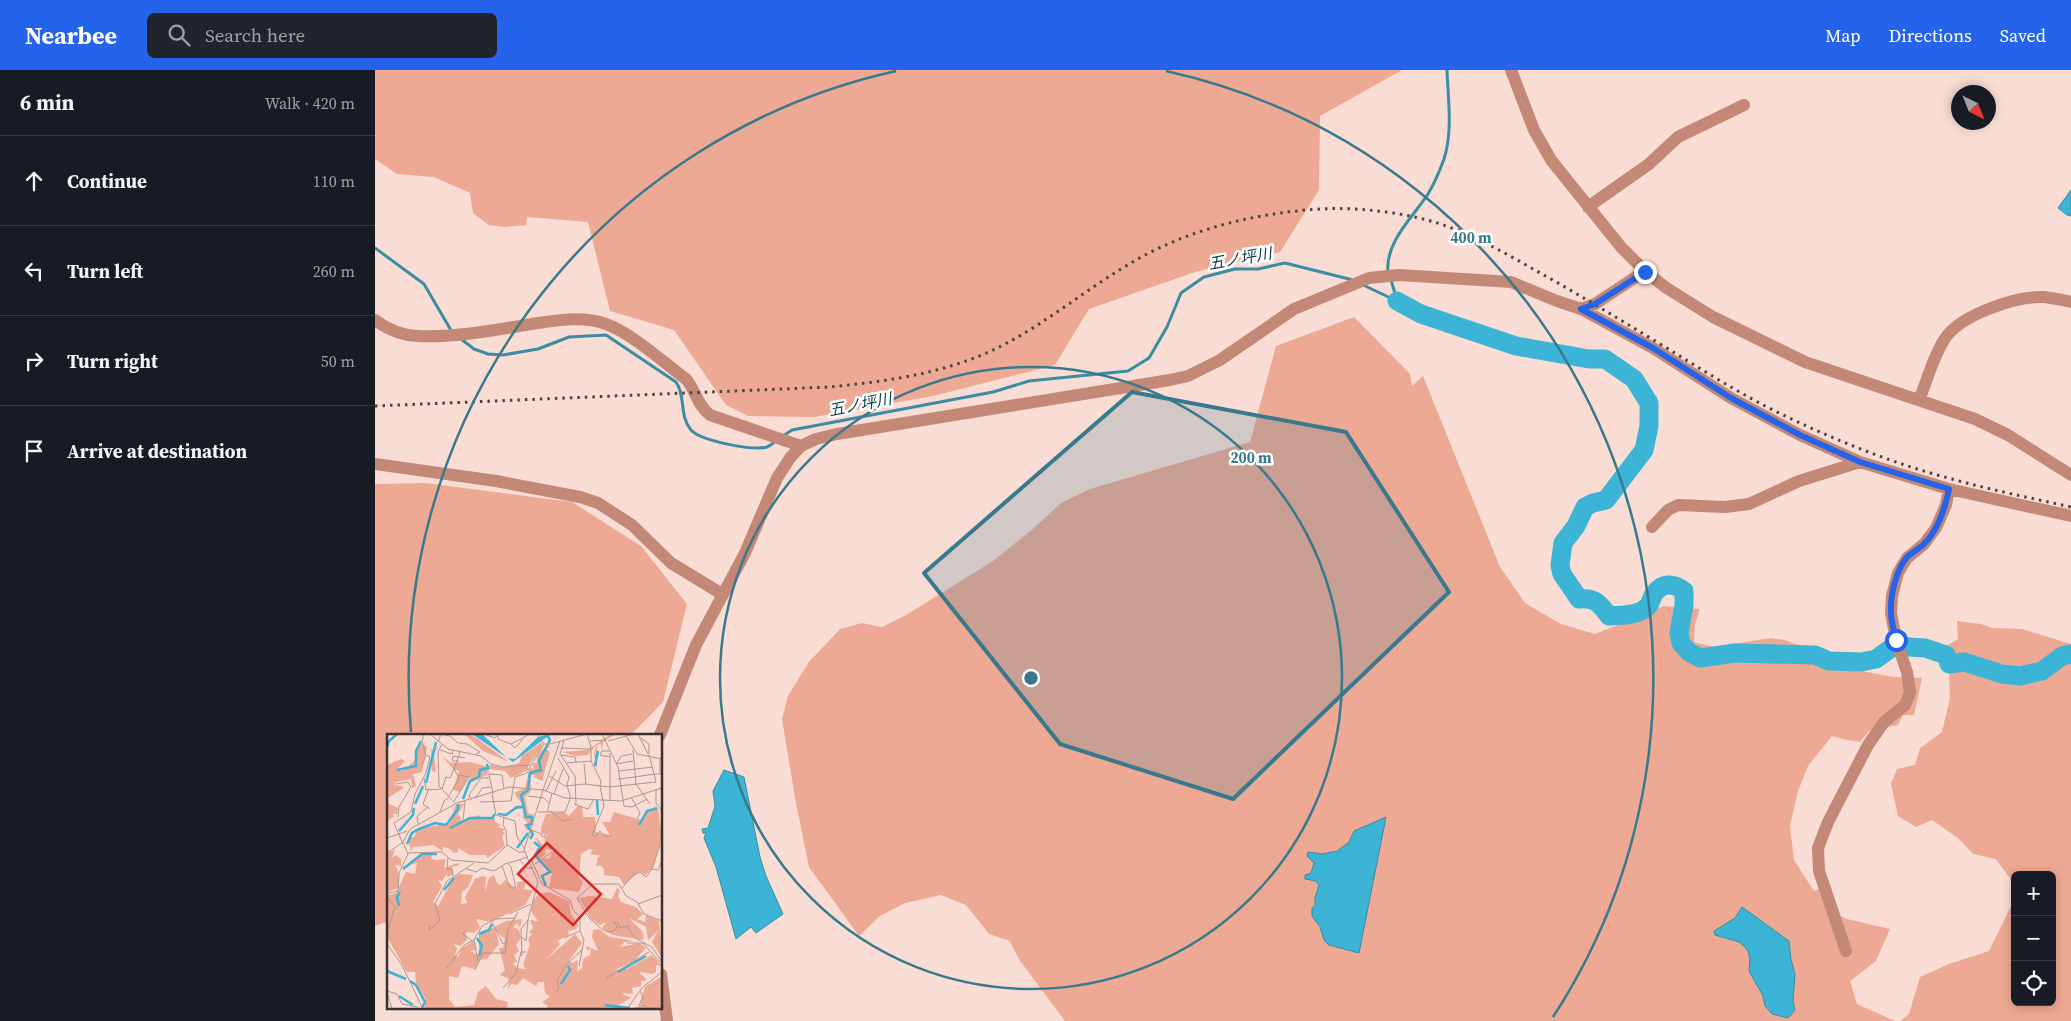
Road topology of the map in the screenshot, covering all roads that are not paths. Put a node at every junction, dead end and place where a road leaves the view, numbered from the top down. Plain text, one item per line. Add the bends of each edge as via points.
1 (1511, 70) edge
2 (1744, 105) dead end
3 (1588, 207) junction
4 (1645, 272) junction
5 (2071, 302) edge
6 (1581, 309) junction
7 (375, 320) edge
8 (1919, 400) junction
9 (797, 444) junction
10 (1860, 462) junction
11 (375, 464) edge
12 (2071, 475) edge
13 (1949, 489) junction
14 (2071, 516) edge
15 (1652, 527) dead end
16 (723, 594) junction
17 (660, 734) edge
18 (1846, 950) dead end
19 (663, 990) edge
20 (667, 1021) edge

1 - 3 street via 1534,130 1551,160
2 - 3 street via 1678,137 1649,164
3 - 4 street
4 - 6 street via 1595,304
4 - 8 street via 1688,303 1805,362
5 - 8 street via 2043,297 2011,302 1977,314 1952,328 1943,340
6 - 9 street via 1511,282 1399,275 1376,277 1283,315 1220,360 1187,376 837,434
6 - 10 street via 1653,348 1731,398
7 - 9 street via 384,327 416,336 479,332 573,319 606,324 625,334 687,380 703,410 710,415
8 - 12 street via 1975,419 2008,435
9 - 16 street via 777,478 745,553
10 - 13 street
10 - 15 street via 1799,481 1749,504 1725,507 1678,504 1667,510
11 - 16 street via 589,500 631,525 671,564
13 - 14 street
13 - 18 street via 1936,528 1907,558 1898,572 1892,596 1891,613 1896,640 1910,692 1905,705 1885,722 1868,745 1818,848 1819,871
16 - 17 street via 696,645
19 - 20 street

